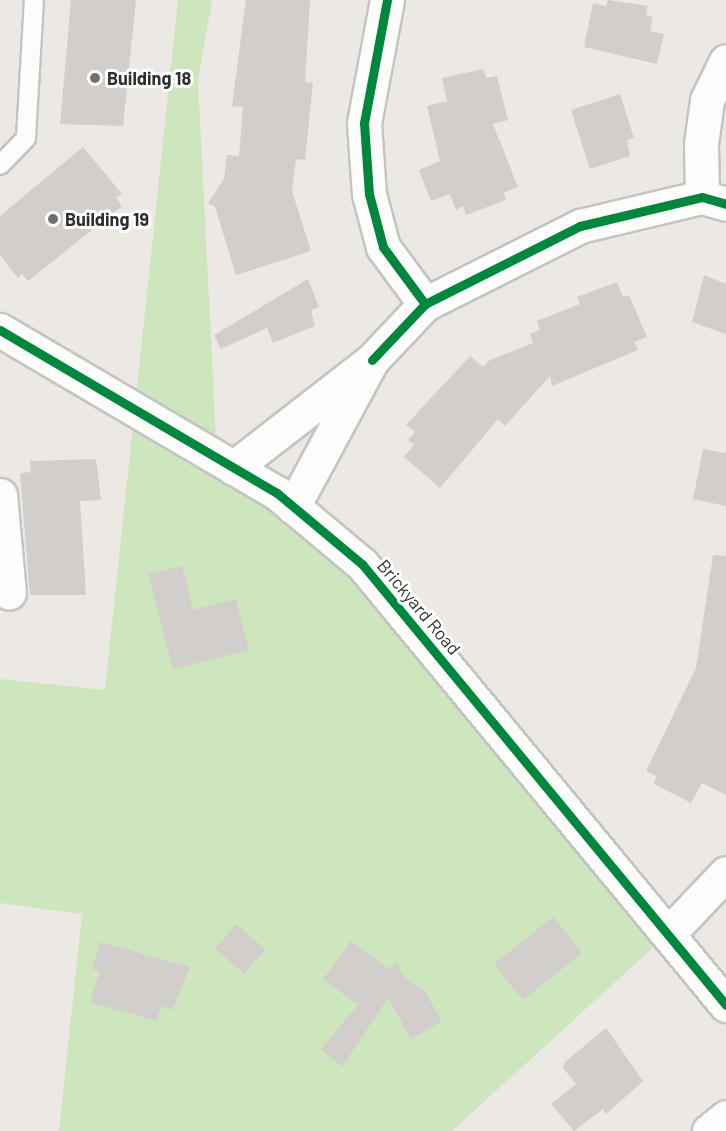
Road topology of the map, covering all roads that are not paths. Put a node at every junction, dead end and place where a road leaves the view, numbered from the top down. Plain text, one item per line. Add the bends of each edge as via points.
1 (34, 0) edge
2 (387, 0) edge
3 (726, 61) edge
4 (0, 165) edge
5 (714, 200) edge
6 (425, 304) junction
7 (0, 330) edge
8 (372, 360) junction
9 (233, 468) junction
10 (0, 495) edge
11 (293, 507) junction
12 (9, 593) dead end
13 (726, 873) edge
14 (670, 932) junction
15 (726, 1005) edge
16 (726, 1117) edge
17 (709, 1131) edge

1 - 4 lane via 26,138
2 - 6 street via 364,123 369,194 383,247
3 - 5 street via 707,100 700,144
5 - 6 street via 580,226
6 - 8 street
7 - 9 street, Brickyard Road
8 - 9 street
8 - 11 street
9 - 11 street, Brickyard Road
10 - 12 street
11 - 14 street, Brickyard Road via 362,564
13 - 14 street
14 - 15 street, Brickyard Road
16 - 17 street

